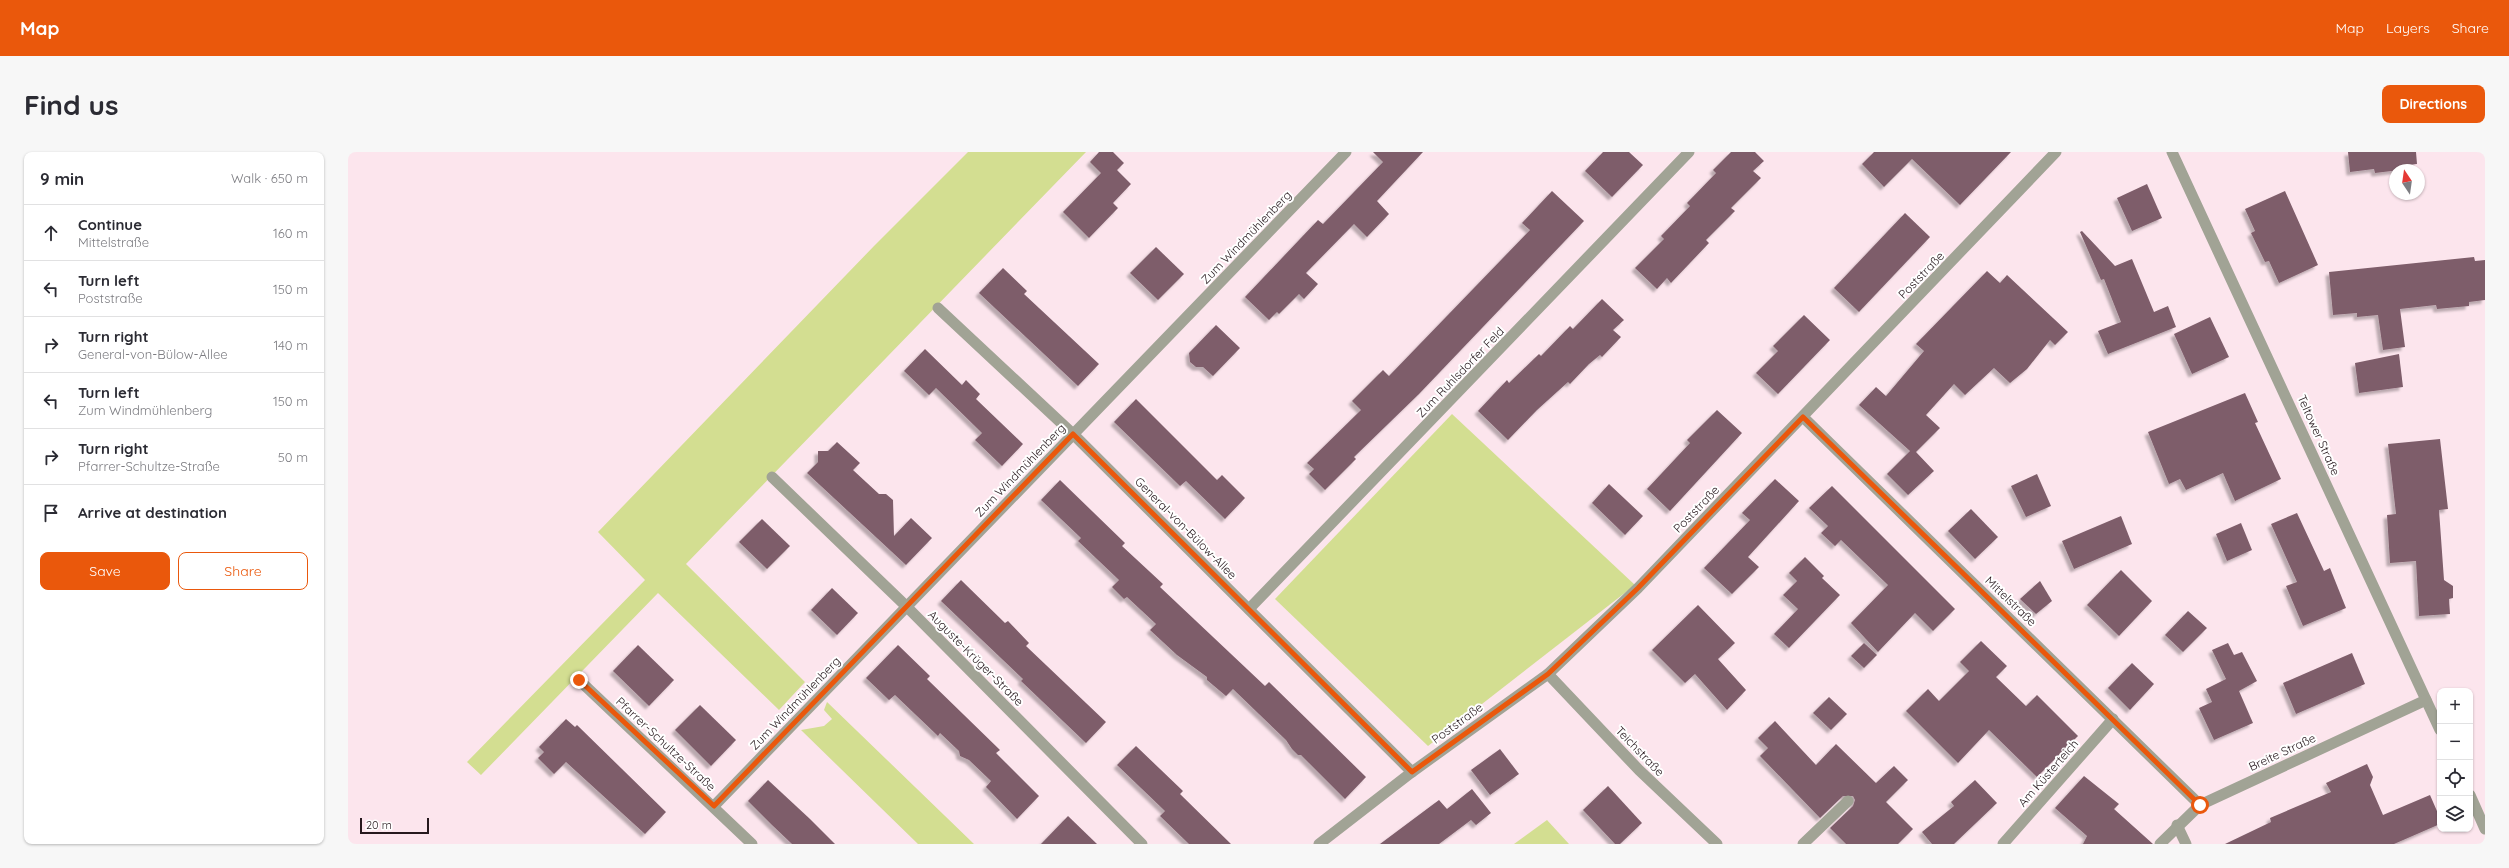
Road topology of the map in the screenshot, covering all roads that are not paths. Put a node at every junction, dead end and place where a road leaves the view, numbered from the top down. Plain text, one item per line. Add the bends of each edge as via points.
1 (1346, 152) edge
2 (1689, 152) edge
3 (2056, 152) edge
4 (2172, 152) edge
5 (938, 308) dead end
6 (1803, 417) junction
7 (1073, 434) junction
8 (772, 477) dead end
9 (906, 607) junction
10 (1249, 609) junction
11 (1548, 674) junction
12 (579, 680) dead end
13 (2426, 700) junction
14 (2113, 719) junction
15 (2437, 724) edge
16 (1412, 772) junction
17 (2470, 796) edge
18 (1848, 802) dead end
19 (2200, 805) junction
20 (714, 806) junction
21 (2176, 825) junction
22 (2485, 829) edge
23 (752, 844) edge
24 (1142, 844) edge
25 (1319, 844) edge
26 (1717, 844) edge
27 (1803, 844) edge
28 (2002, 844) edge
29 (2160, 844) edge
30 (2186, 844) edge

1 - 7 street, Zum Windmühlenberg
2 - 10 street, Zum Ruhlsdorfer Feld
3 - 6 street, Poststraße
4 - 13 street, Teltower Straße
5 - 7 street, General-von-Bülow-Allee
6 - 11 street, Poststraße via 1638,588
6 - 14 street, Mittelstraße
7 - 9 street, Zum Windmühlenberg
7 - 10 street, General-von-Bülow-Allee
8 - 9 street, Auguste-Krüger-Straße
9 - 20 street, Zum Windmühlenberg
9 - 24 street, Auguste-Krüger-Straße
10 - 16 street, General-von-Bülow-Allee
11 - 16 street, Poststraße
11 - 26 street, Teichstraße via 1639,770
12 - 20 street, Pfarrer-Schultze-Straße
13 - 15 street, Teltower Straße
13 - 19 street, Breite Straße
14 - 19 street, Mittelstraße
14 - 28 street, Am Küsterteich
16 - 25 street, Poststraße
17 - 22 street
18 - 27 street
19 - 21 street, Breite Straße
20 - 23 street, Pfarrer-Schultze-Straße
21 - 29 street, Breite Straße
21 - 30 street

